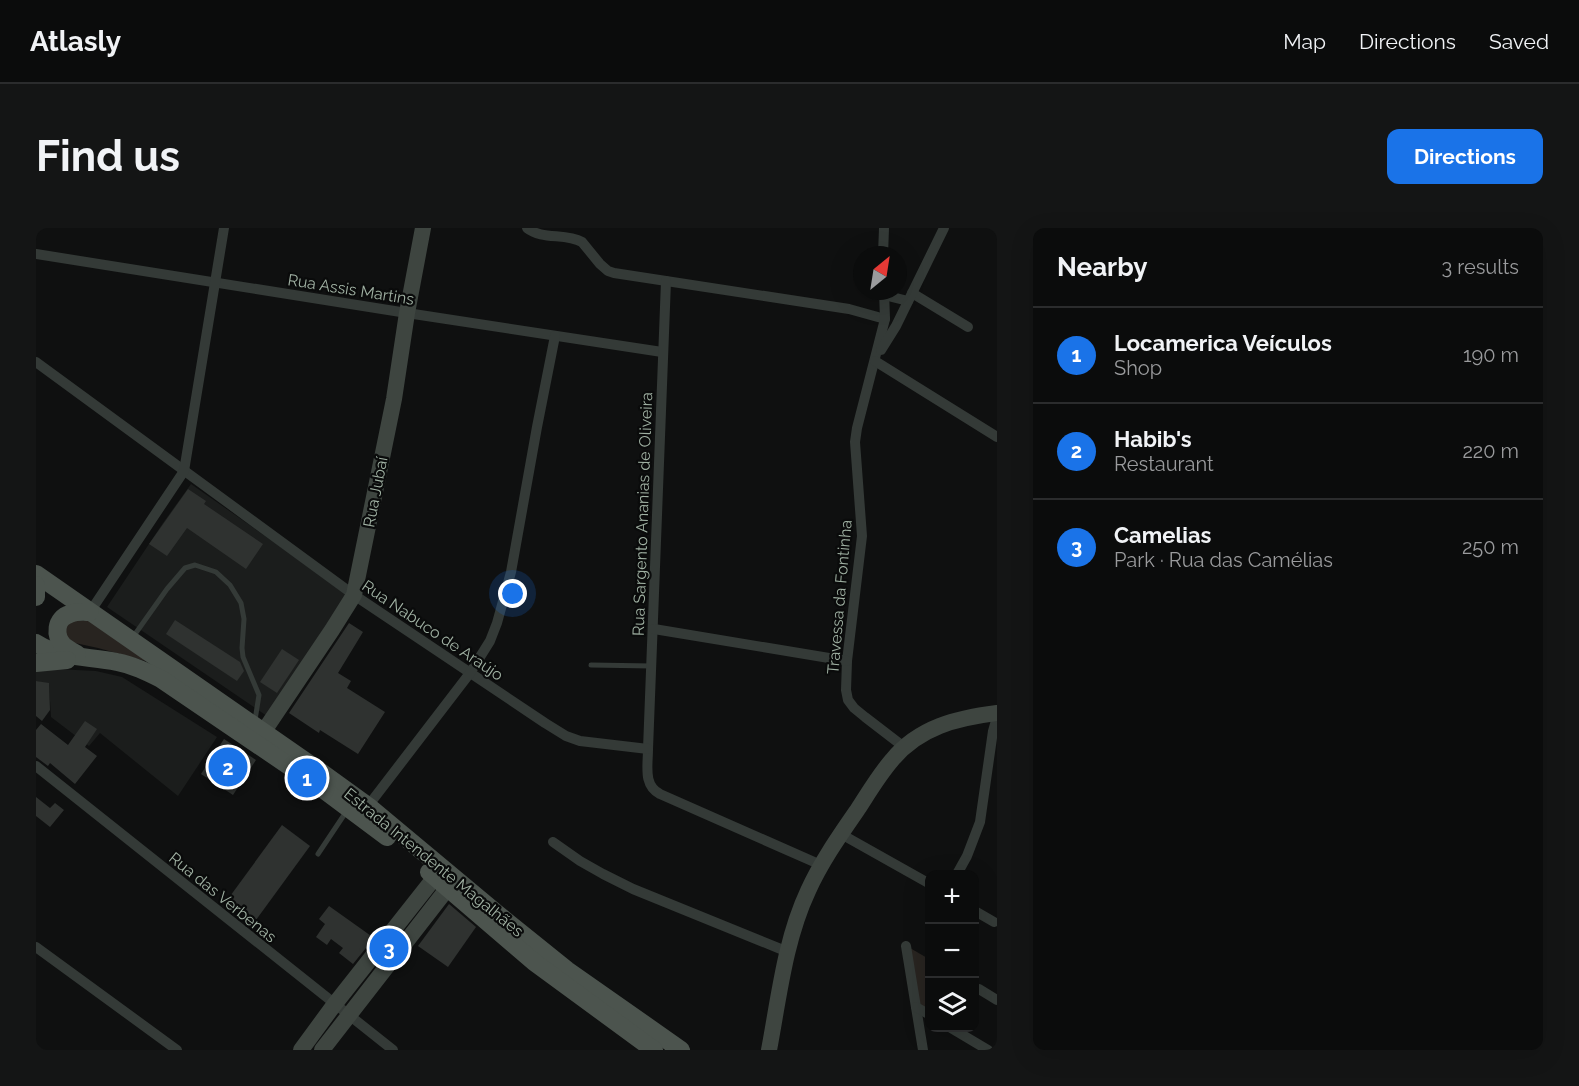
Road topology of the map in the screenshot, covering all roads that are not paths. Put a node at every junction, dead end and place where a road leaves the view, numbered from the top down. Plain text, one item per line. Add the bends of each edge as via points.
1 (224, 228) edge
2 (423, 228) edge
3 (527, 228) edge
4 (884, 228) edge
5 (944, 228) edge
6 (883, 246) edge
7 (36, 254) edge
8 (666, 281) junction
9 (215, 283) junction
10 (907, 297) edge
11 (910, 297) junction
12 (884, 300) edge
13 (407, 314) junction
14 (885, 319) junction
15 (968, 327) dead end
16 (555, 336) junction
17 (662, 352) junction
18 (876, 358) junction
19 (36, 362) edge
20 (997, 437) edge
21 (184, 471) junction
22 (36, 574) edge
23 (36, 585) edge
24 (354, 595) junction
25 (36, 597) edge
26 (90, 612) junction
27 (654, 628) junction
28 (131, 640) junction
29 (36, 643) edge
30 (89, 659) junction
31 (847, 661) junction
32 (36, 663) edge
33 (591, 665) dead end
34 (652, 666) junction
35 (470, 673) junction
36 (997, 715) edge
37 (259, 728) junction
38 (904, 747) junction
39 (648, 749) junction
40 (36, 766) edge
41 (368, 806) junction
42 (349, 808) junction
43 (841, 834) junction
44 (553, 842) dead end
45 (318, 854) dead end
46 (821, 865) junction
47 (959, 870) edge
48 (925, 881) edge
49 (441, 883) junction
50 (979, 913) edge
51 (994, 922) dead end
52 (906, 945) dead end
53 (36, 947) edge
54 (788, 952) junction
55 (979, 989) edge
56 (997, 1000) edge
57 (334, 1005) junction
58 (916, 1007) junction
59 (925, 1012) edge
60 (348, 1016) junction
61 (958, 1032) edge
62 (177, 1050) edge
63 (301, 1050) edge
64 (322, 1050) edge
65 (393, 1050) edge
66 (654, 1050) edge
67 (681, 1050) edge
68 (769, 1050) edge
69 (923, 1050) edge
70 (988, 1050) edge

1 - 9 street
2 - 13 street, Rua Jubaí
3 - 8 street via 537,234 579,240 608,271
4 - 6 street
5 - 11 street, Travessa da Fontinha
7 - 9 street, Rua Assis Martins
8 - 14 street via 849,309
8 - 17 street, Rua Sargento Ananias de Oliveira
9 - 13 street, Rua Assis Martins
9 - 21 street
10 - 11 street
11 - 15 street
11 - 18 street, Travessa da Fontinha
12 - 14 street, Travessa da Fontinha
13 - 16 street, Rua Assis Martins
13 - 24 street, Rua Jubaí
14 - 18 street, Travessa da Fontinha
16 - 17 street, Rua Assis Martins
16 - 35 street via 504,602 490,641
17 - 27 street, Rua Sargento Ananias de Oliveira
18 - 20 street
18 - 31 street, Travessa da Fontinha via 855,442 862,536
19 - 21 street, Rua Nabuco de Araújo
21 - 24 street, Rua Nabuco de Araújo
21 - 26 street
22 - 26 main road, Estrada Intendente Magalhães
23 - 25 main road
24 - 35 street, Rua Nabuco de Araújo
24 - 37 street, Rua Jubaí
26 - 28 main road, Estrada Intendente Magalhães
26 - 30 main road via 63,618 57,632 65,647
27 - 31 street
27 - 34 street, Rua Sargento Ananias de Oliveira
28 - 37 main road, Estrada Intendente Magalhães
28 - 37 lane via 185,568 195,565 216,572 241,603 243,657 259,695
29 - 30 main road, Estrada Intendente Magalhães via 58,654
30 - 32 main road
30 - 42 main road, Estrada Intendente Magalhães via 139,668 161,679
31 - 38 street, Travessa da Fontinha via 848,700
33 - 34 lane
34 - 39 street, Rua Sargento Ananias de Oliveira
35 - 39 street, Rua Nabuco de Araújo via 566,736
35 - 41 street
36 - 38 street via 954,720
36 - 47 street via 980,822
37 - 41 main road, Estrada Intendente Magalhães
38 - 43 street via 881,773
39 - 46 street via 648,780 656,792
40 - 57 street, Rua das Verbenas
41 - 67 main road, Estrada Intendente Magalhães via 567,970
42 - 45 lane
42 - 49 main road, Estrada Intendente Magalhães
43 - 46 street
43 - 48 street
44 - 54 street via 633,889
46 - 54 street via 798,914
49 - 57 street
49 - 60 street
49 - 66 main road, Estrada Intendente Magalhães via 534,962
50 - 51 street
52 - 58 street
53 - 62 street
54 - 68 street
55 - 56 street
57 - 60 street, Rua das Verbenas
57 - 63 street
58 - 59 street
58 - 69 street
60 - 64 street
60 - 65 street, Rua das Verbenas
61 - 70 street

